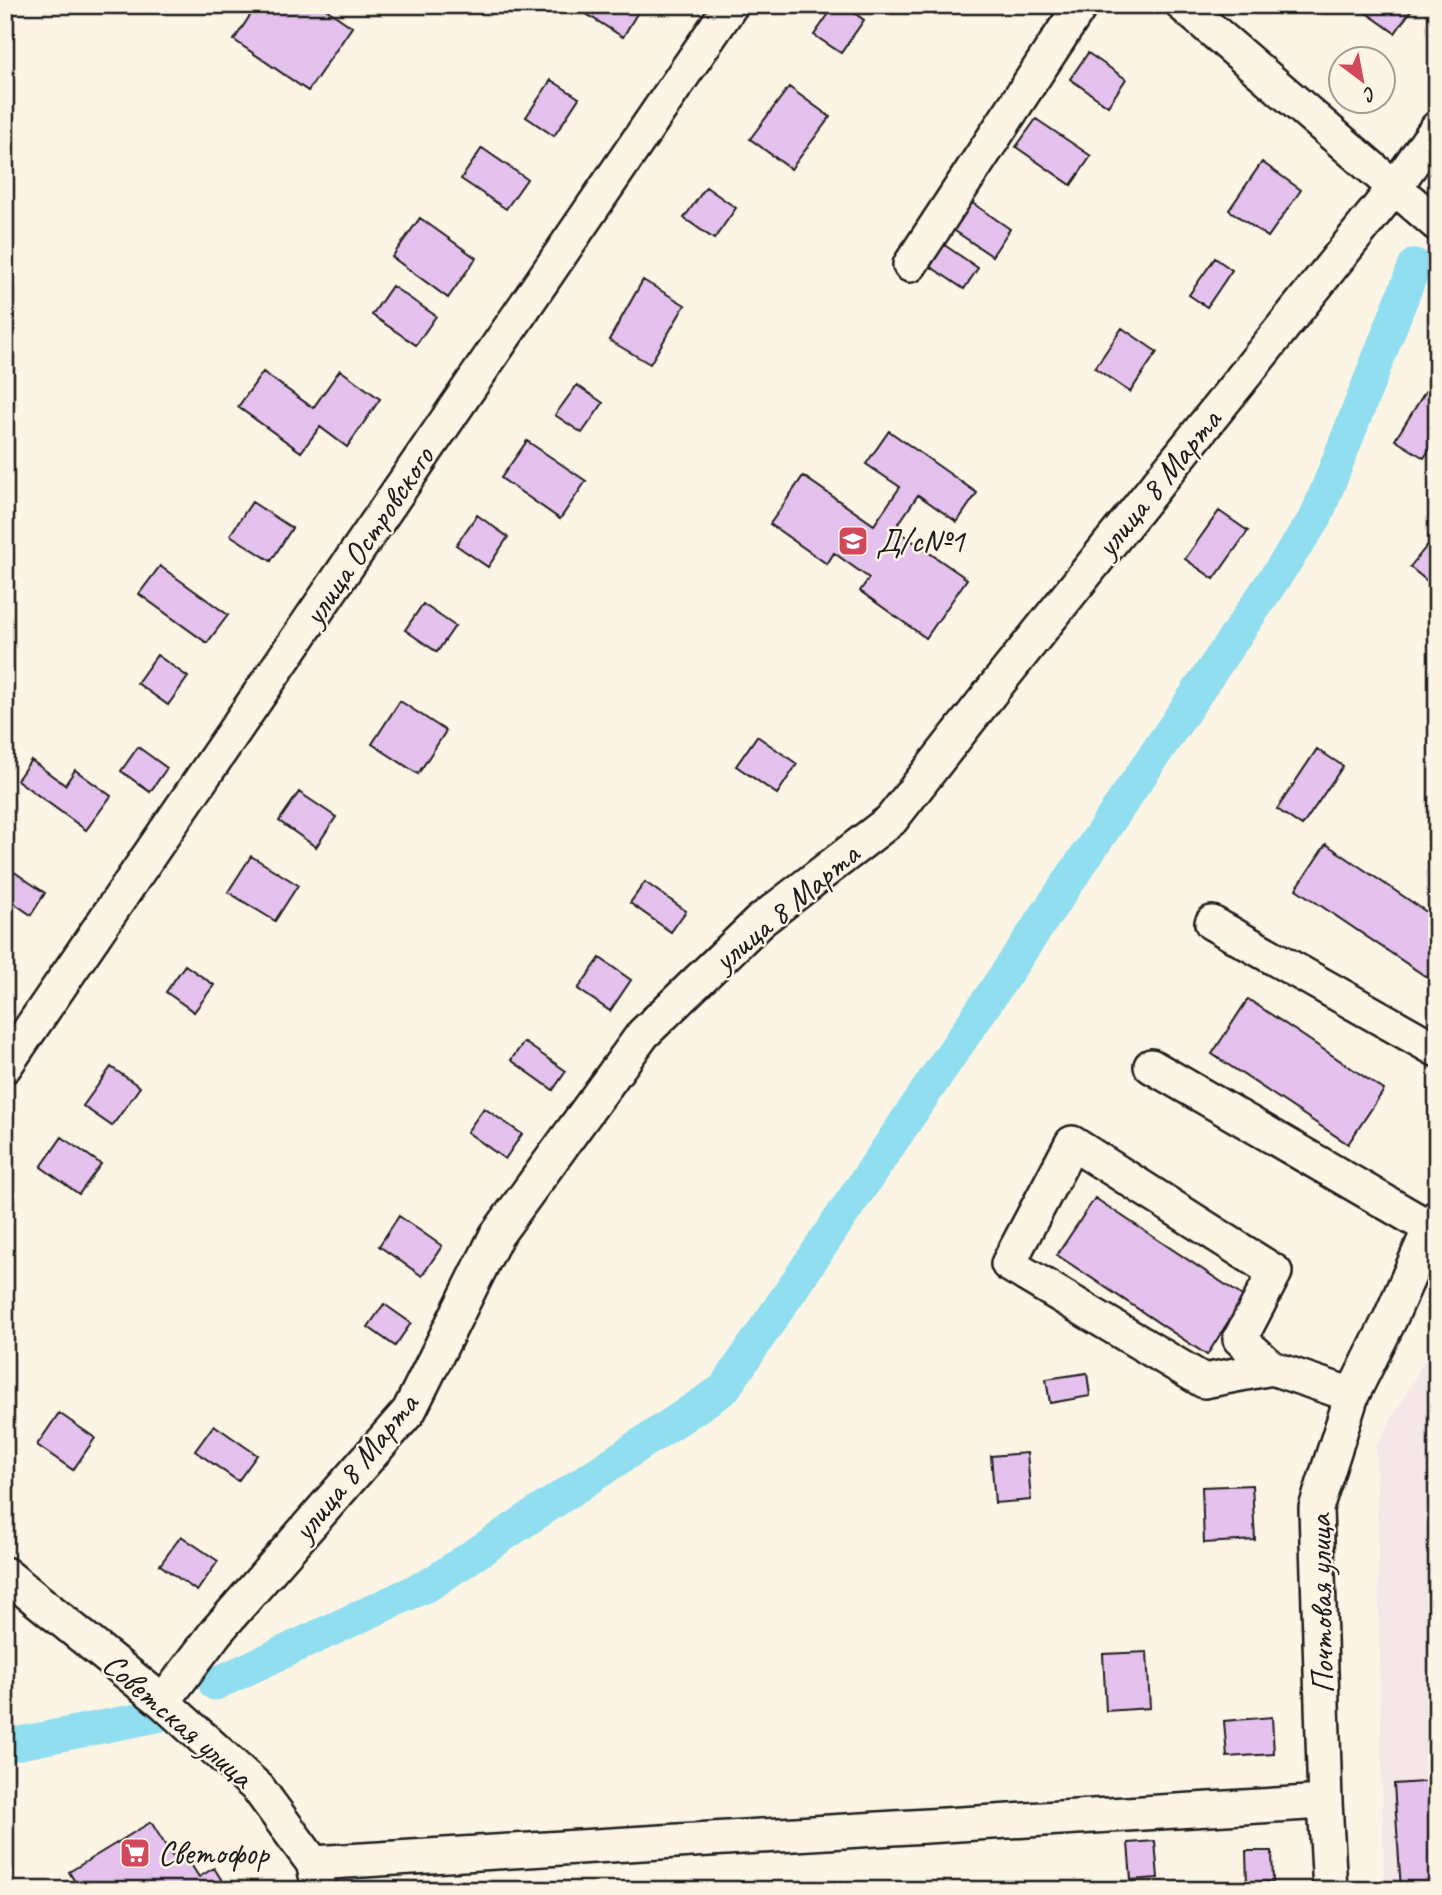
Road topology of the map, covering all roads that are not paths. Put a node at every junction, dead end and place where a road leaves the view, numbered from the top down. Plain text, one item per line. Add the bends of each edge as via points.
1 (731, 5) edge
2 (1081, 5) edge
3 (1183, 5) edge
4 (1437, 128) edge
5 (1395, 187) junction
6 (1437, 223) edge
7 (910, 265) dead end
8 (1212, 923) dead end
9 (1437, 1050) edge
10 (5, 1066) edge
11 (1151, 1066) dead end
12 (1433, 1223) edge
13 (1272, 1368) junction
14 (1352, 1395) junction
15 (5, 1574) edge
16 (163, 1703) junction
17 (1325, 1802) junction
18 (316, 1877) edge
19 (1330, 1890) edge

1 - 10 street, улица Островского
2 - 7 street
3 - 5 street
4 - 5 street, улица 8 Марта
5 - 6 street
5 - 16 street, улица 8 Марта via 891,820 760,921 643,1034 496,1236 408,1411 216,1632
8 - 9 street
11 - 12 street
12 - 14 street, Почтовая улица
13 - 13 street via 1204,1381 1008,1264 1072,1143 1275,1272 1240,1339
13 - 14 street
14 - 17 street, Почтовая улица via 1316,1508
15 - 16 street, Советская улица
16 - 18 street, Советская улица via 258,1787
17 - 18 street
17 - 19 street, Почтовая улица

